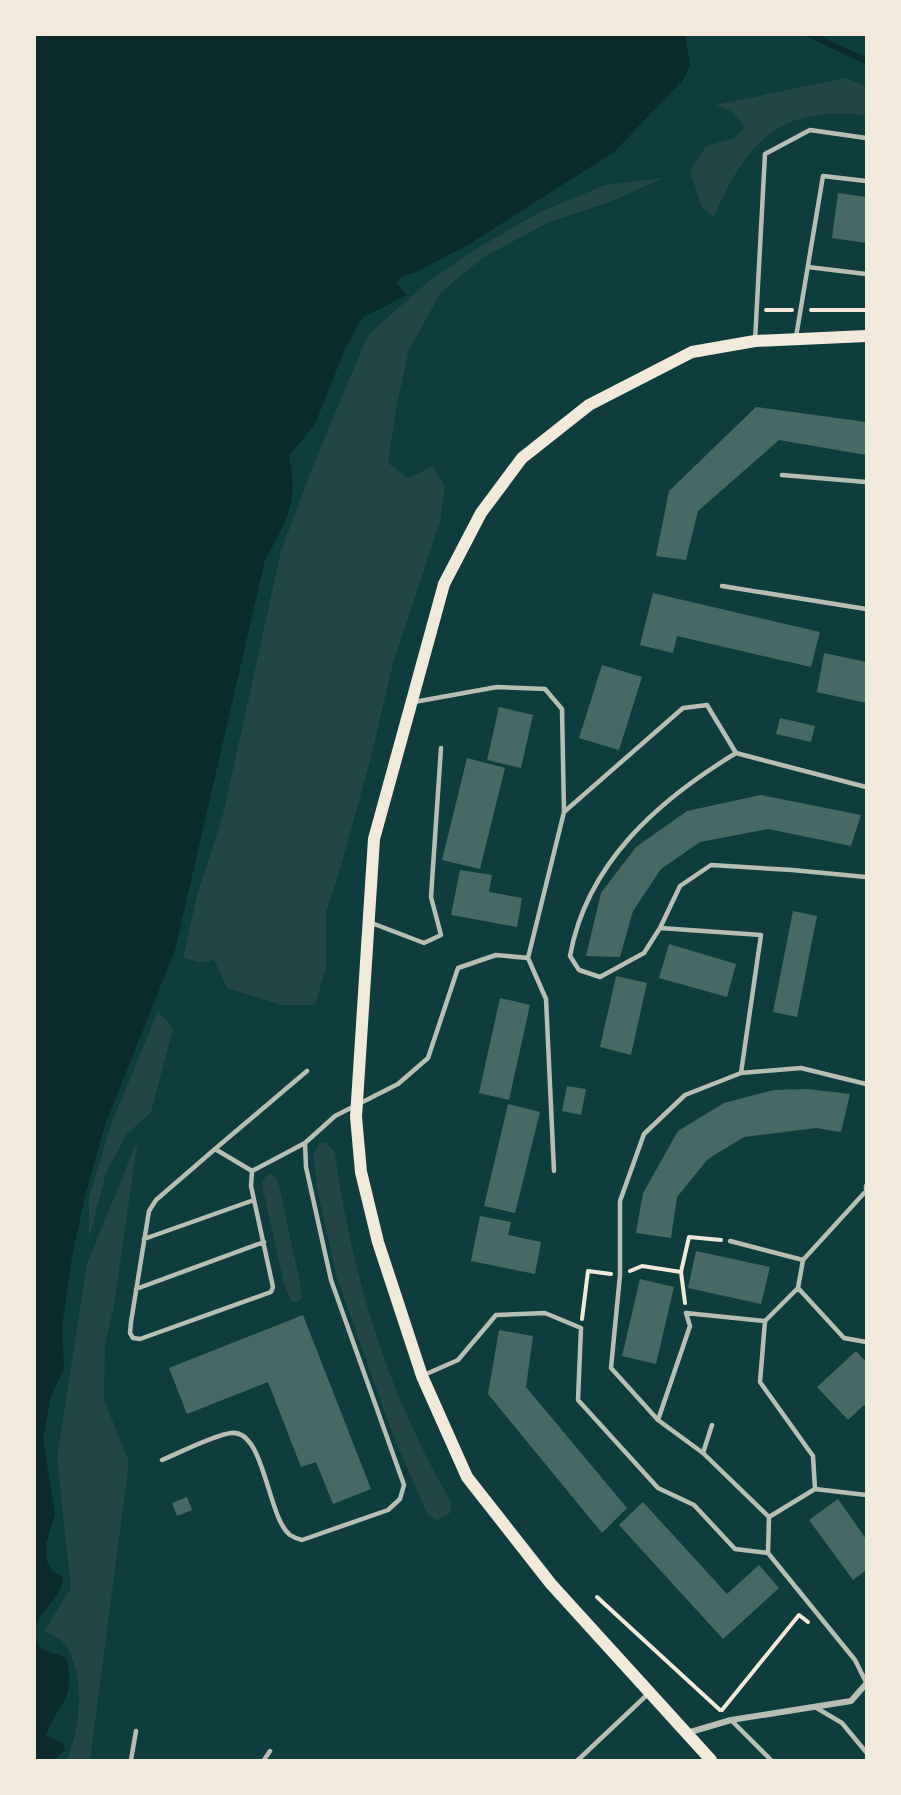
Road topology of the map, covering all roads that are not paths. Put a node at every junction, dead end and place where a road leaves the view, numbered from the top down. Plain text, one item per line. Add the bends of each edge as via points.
1 (867, 138) edge
2 (867, 181) edge
3 (808, 267) junction
4 (867, 274) edge
5 (867, 336) edge
6 (796, 339) junction
7 (755, 341) junction
8 (782, 475) dead end
9 (867, 482) edge
10 (722, 586) dead end
11 (867, 609) edge
12 (409, 703) junction
13 (441, 748) dead end
14 (736, 753) junction
15 (867, 787) edge
16 (564, 812) junction
17 (867, 877) edge
18 (367, 921) junction
19 (660, 928) junction
20 (528, 958) junction
21 (307, 1071) dead end
22 (741, 1074) junction
23 (867, 1084) edge
24 (355, 1105) junction
25 (305, 1143) junction
26 (215, 1149) junction
27 (252, 1171) junction
28 (554, 1171) dead end
29 (867, 1186) edge
30 (866, 1192) edge
31 (254, 1200) junction
32 (144, 1239) junction
33 (730, 1241) road end
34 (264, 1242) junction
35 (803, 1260) junction
36 (798, 1288) junction
37 (136, 1289) junction
38 (765, 1321) junction
39 (867, 1342) edge
40 (422, 1376) junction
41 (658, 1420) junction
42 (712, 1425) dead end
43 (703, 1453) junction
44 (162, 1460) dead end
45 (815, 1489) junction
46 (867, 1495) edge
47 (769, 1517) junction
48 (768, 1553) junction
49 (867, 1683) edge
50 (649, 1693) junction
51 (813, 1705) junction
52 (731, 1720) junction
53 (136, 1731) dead end
54 (687, 1733) junction
55 (270, 1751) dead end
56 (867, 1752) edge
57 (131, 1761) edge
58 (264, 1761) edge
59 (578, 1761) edge
60 (711, 1761) edge
61 (771, 1761) edge

1 - 7 lane via 810,130 765,154
2 - 3 lane via 823,176
3 - 4 lane
3 - 6 lane
5 - 6 main road
6 - 7 main road
7 - 12 main road via 692,352 589,405 522,458 481,513 444,584
8 - 9 lane
10 - 11 lane
12 - 16 lane via 497,687 545,689 562,709
12 - 18 main road via 374,839
13 - 18 lane via 431,897 441,935 424,943
14 - 15 lane
14 - 16 lane via 707,705 683,708
14 - 19 lane via 691,780 637,827 588,897 570,956 579,970 600,977 644,953
16 - 20 lane
17 - 19 lane via 711,866 680,885
18 - 24 main road
19 - 22 lane via 761,935
20 - 24 lane via 496,955 458,968 428,1058 398,1084
20 - 28 lane via 546,999
21 - 26 lane
22 - 23 lane via 801,1068
22 - 41 lane via 685,1095 644,1134 620,1201 620,1275 611,1368
24 - 25 lane via 317,1130
24 - 40 main road via 361,1172 378,1242
25 - 27 lane
25 - 44 lane via 306,1167 332,1280 404,1485 400,1499 388,1510 302,1540 290,1535 281,1524 254,1447 244,1436 231,1433
26 - 27 lane
26 - 32 lane via 156,1200 149,1211
27 - 31 lane
29 - 30 lane
30 - 35 lane
31 - 32 lane
31 - 34 lane
32 - 37 lane
33 - 35 lane
34 - 37 lane
34 - 37 lane via 271,1292 140,1339 130,1334
35 - 36 lane
36 - 38 lane
36 - 39 lane via 844,1338
38 - 41 lane via 686,1313 690,1326
38 - 45 lane via 760,1382 813,1456
40 - 48 lane via 458,1360 496,1316 545,1313 581,1328 578,1400 658,1488 694,1505 735,1549
40 - 50 main road via 466,1477 551,1584
41 - 43 lane
42 - 43 lane
43 - 47 lane
45 - 46 lane
45 - 47 lane
47 - 48 lane
48 - 49 lane via 855,1660
49 - 51 street via 851,1701
50 - 54 main road
50 - 59 lane
51 - 52 street
51 - 56 lane via 842,1723
52 - 54 street
52 - 61 lane
53 - 57 lane
54 - 60 main road
55 - 58 lane

